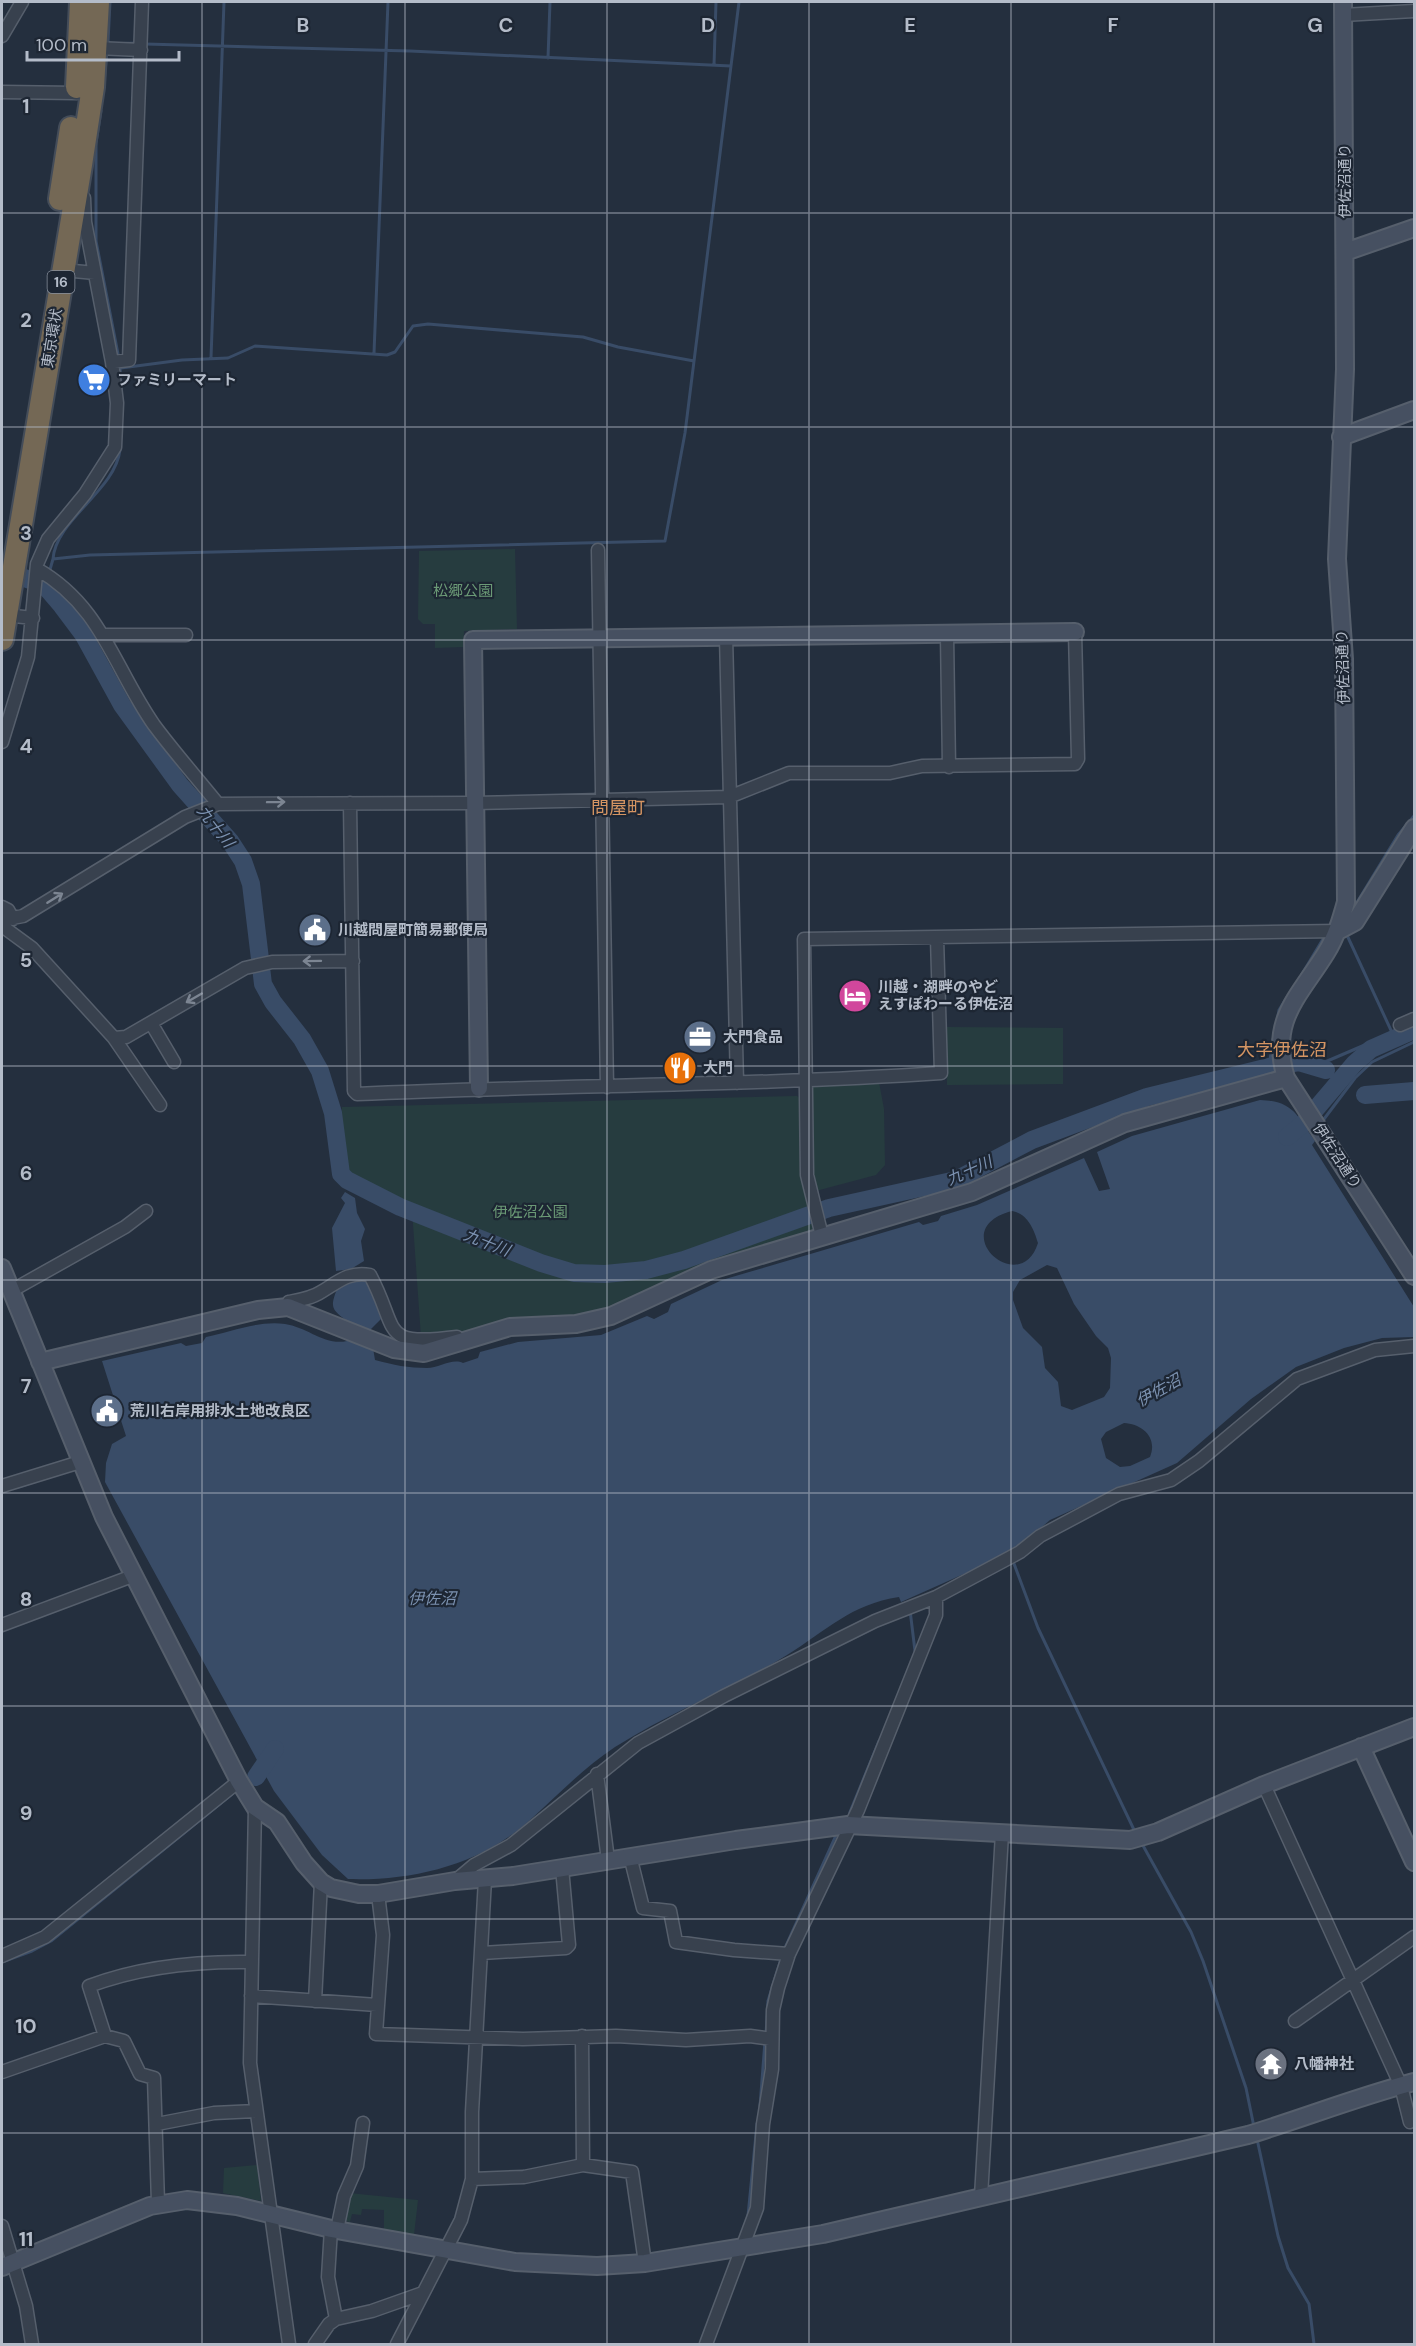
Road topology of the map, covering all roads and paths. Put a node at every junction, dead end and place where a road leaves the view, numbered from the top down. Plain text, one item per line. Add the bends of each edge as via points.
1 (22, 2) edge
2 (81, 2) edge
3 (98, 2) edge
4 (142, 2) edge
5 (1343, 8) edge
6 (1414, 11) edge
7 (2, 36) edge
8 (96, 48) junction
9 (141, 50) junction
10 (2, 92) edge
11 (77, 93) junction
12 (81, 165) junction
13 (1414, 228) edge
14 (1345, 252) junction
15 (63, 270) junction
16 (95, 273) junction
17 (112, 362) junction
18 (1414, 410) edge
19 (1341, 437) junction
20 (598, 550) dead end
21 (19, 562) edge
22 (5, 615) junction
23 (33, 618) junction
24 (1075, 632) joint
25 (947, 634) junction
26 (105, 635) junction
27 (186, 635) dead end
28 (726, 636) junction
29 (2, 639) edge
30 (599, 639) junction
31 (2, 742) edge
32 (949, 767) junction
33 (729, 797) junction
34 (604, 800) junction
35 (350, 803) junction
36 (474, 803) junction
37 (218, 804) junction
38 (1414, 828) edge
39 (2, 907) edge
40 (7, 920) edge
41 (2, 926) edge
42 (1338, 931) junction
43 (937, 938) junction
44 (352, 961) junction
45 (1414, 1019) edge
46 (151, 1023) junction
47 (1400, 1025) dead end
48 (114, 1038) junction
49 (174, 1062) dead end
50 (1285, 1075) junction
51 (806, 1082) junction
52 (737, 1083) junction
53 (607, 1087) junction
54 (479, 1088) junction
55 (160, 1105) dead end
56 (146, 1212) dead end
57 (820, 1229) junction
58 (2, 1268) edge
59 (1414, 1276) edge
60 (7, 1287) edge
61 (288, 1308) junction
62 (490, 1333) junction
63 (1414, 1346) edge
64 (40, 1362) junction
65 (80, 1462) junction
66 (2, 1486) edge
67 (135, 1575) junction
68 (936, 1597) junction
69 (2, 1625) edge
70 (1414, 1727) edge
71 (1361, 1747) junction
72 (597, 1774) junction
73 (239, 1781) junction
74 (1264, 1785) junction
75 (255, 1807) junction
76 (848, 1825) junction
77 (1002, 1833) junction
78 (630, 1856) junction
79 (608, 1860) junction
80 (1414, 1862) edge
81 (562, 1868) junction
82 (484, 1879) junction
83 (455, 1881) junction
84 (321, 1882) junction
85 (378, 1894) junction
86 (1414, 1937) edge
87 (482, 1953) junction
88 (789, 1954) junction
89 (2, 1956) edge
90 (252, 1962) junction
91 (1352, 1982) junction
92 (251, 1996) junction
93 (315, 2001) junction
94 (376, 2005) junction
95 (1295, 2021) dead end
96 (105, 2036) junction
97 (582, 2036) junction
98 (476, 2037) junction
99 (772, 2039) junction
100 (2, 2072) edge
101 (1408, 2084) edge
102 (256, 2111) junction
103 (1410, 2122) dead end
104 (363, 2123) dead end
105 (157, 2124) junction
106 (583, 2165) junction
107 (472, 2179) junction
108 (981, 2197) junction
109 (158, 2203) junction
110 (270, 2213) junction
111 (2, 2226) edge
112 (334, 2230) junction
113 (742, 2249) junction
114 (444, 2250) junction
115 (645, 2263) junction
116 (6, 2265) edge
117 (423, 2293) junction
118 (336, 2319) junction
119 (32, 2344) edge
120 (289, 2344) edge
121 (315, 2344) edge
122 (397, 2344) edge
123 (706, 2344) edge

1 - 7 street
2 - 11 highway, 東京環状 / 16
3 - 8 highway, 東京環状 / 16
4 - 9 street
5 - 6 street
5 - 14 street, 伊佐沼通り
8 - 9 street
8 - 12 highway, 東京環状 / 16
9 - 17 street via 129,360
10 - 11 street
11 - 21 highway, 東京環状 / 16
12 - 15 highway, 東京環状 / 16
12 - 16 street
13 - 14 street
14 - 19 street, 伊佐沼通り
15 - 16 street
15 - 21 highway, 東京環状 / 16
16 - 17 street
17 - 21 street via 117,403 115,447 85,494 48,539
18 - 19 street
19 - 42 street, 伊佐沼通り via 1337,559 1344,659 1347,872 1346,902
20 - 30 street
21 - 22 highway, 東京環状 / 16
21 - 23 street via 36,596
21 - 26 street via 59,581
22 - 23 street
22 - 29 highway, 東京環状 / 16
23 - 31 street via 28,657
24 - 25 street
24 - 32 street via 1075,764
25 - 28 street
25 - 32 street
26 - 27 street
26 - 37 street via 153,724
28 - 30 street
28 - 33 street
30 - 34 street
30 - 36 street via 471,642
32 - 33 street via 922,766 890,773 789,773
33 - 34 street
33 - 52 street
34 - 36 street
34 - 53 street
35 - 36 street
37 -> 35 street
35 - 44 street
36 - 54 street
40 -> 37 street via 41,906 189,816
38 - 42 street via 1355,922
39 - 40 street via 8,910
41 - 48 street via 32,948
42 - 43 street
42 - 50 street, 伊佐沼通り via 1284,1018 1280,1055
43 - 51 street via 941,1073
43 - 51 street via 804,939
44 -> 46 street via 272,962 245,969
44 - 54 street via 357,1094
45 - 47 street
46 - 48 street via 126,1037
46 - 49 street
48 - 55 street
50 - 57 street via 1125,1123 972,1192
50 - 59 street, 伊佐沼通り
51 - 52 street
51 - 57 street via 807,1175
52 - 53 street
53 - 54 street
56 - 60 street via 125,1227
57 - 62 street via 711,1270 612,1316 576,1324 510,1327
58 - 60 street
60 - 64 street
61 - 62 street via 394,1349 424,1353
61 - 62 street via 289,1302 322,1292 340,1278 362,1274 370,1275 391,1329 399,1337 443,1339
61 - 64 street via 258,1310
63 - 68 street via 1375,1350 1298,1378 1171,1480 1119,1494
64 - 65 street
65 - 66 street
65 - 67 street
67 - 69 street
67 - 73 street
68 - 72 street via 875,1621 724,1696 638,1743
68 - 76 street via 936,1615 858,1810
70 - 71 street
71 - 74 street
71 - 80 street
72 - 79 street
72 - 83 street via 511,1845 474,1865
73 - 75 street
73 - 89 street via 45,1937
74 - 77 street via 1158,1832 1130,1840
74 - 91 street
75 - 84 street via 277,1822
75 - 90 street
76 - 77 street
76 - 78 street
76 - 88 street
77 - 108 street
78 - 79 street
78 - 88 street via 643,1908 670,1911 676,1942
79 - 81 street
81 - 82 street
81 - 87 street via 569,1945
82 - 83 street
82 - 87 street
83 - 85 street
84 - 85 street via 345,1892
84 - 93 street
85 - 94 street via 383,1935
86 - 91 street
87 - 98 street
88 - 99 street via 772,2010
90 - 92 street
90 - 96 street via 214,1961 170,1967 89,1986
91 - 95 street
91 - 101 street
92 - 93 street
92 - 102 street via 250,2063
93 - 94 street
94 - 98 street via 375,2034
96 - 100 street
96 - 105 street via 124,2042 140,2074 154,2078
97 - 98 street
97 - 99 street
97 - 106 street
98 - 107 street
99 - 113 street via 757,2208
101 - 103 street
101 - 108 street via 1351,2099 1248,2135
102 - 105 street via 214,2113
102 - 110 street
104 - 112 street via 357,2166
105 - 109 street
106 - 107 street via 524,2177
106 - 115 street via 632,2172
107 - 114 street via 466,2207
108 - 113 street
109 - 110 street via 197,2201
109 - 116 street
110 - 112 street
110 - 120 street
111 - 116 street
112 - 114 street
112 - 118 street via 327,2277
113 - 115 street
113 - 123 street
114 - 115 street via 537,2265
114 - 117 street
116 - 119 street via 26,2306
117 - 118 street via 372,2312
117 - 122 street
118 - 121 street

